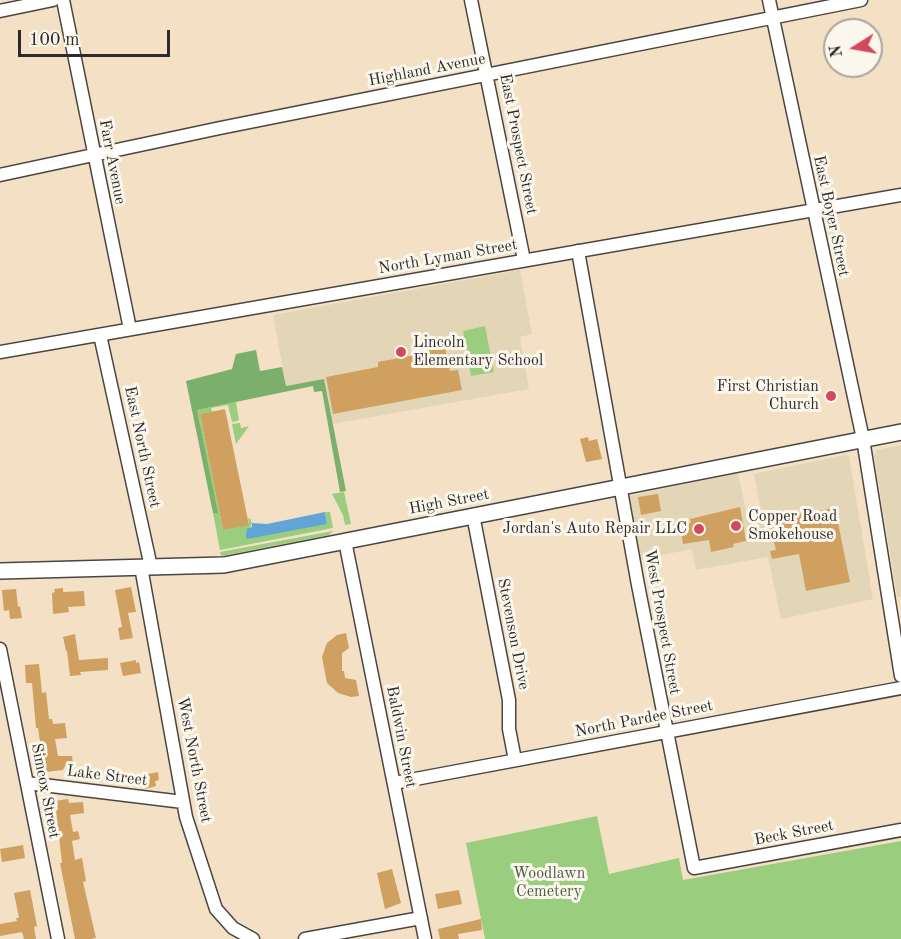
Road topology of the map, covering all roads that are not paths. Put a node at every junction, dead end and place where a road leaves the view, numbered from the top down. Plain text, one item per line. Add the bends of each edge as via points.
1 (53, 0) edge
2 (63, 0) edge
3 (471, 0) edge
4 (769, 0) edge
5 (861, 0) edge
6 (0, 11) edge
7 (772, 18) junction
8 (487, 75) junction
9 (94, 155) junction
10 (0, 175) edge
11 (901, 195) edge
12 (813, 210) junction
13 (578, 251) junction
14 (524, 260) junction
15 (130, 330) junction
16 (100, 335) junction
17 (0, 352) edge
18 (901, 432) edge
19 (863, 439) junction
20 (620, 487) junction
21 (474, 515) junction
22 (345, 541) junction
23 (146, 567) junction
24 (0, 571) edge
25 (0, 649) edge
26 (901, 676) edge
27 (901, 688) edge
28 (666, 731) junction
29 (515, 760) junction
30 (27, 783) junction
31 (394, 783) junction
32 (183, 802) junction
33 (901, 830) edge
34 (694, 868) joint
35 (421, 918) junction
36 (58, 939) edge
37 (253, 939) edge
38 (304, 939) edge
39 (425, 939) edge

1 - 6 street
2 - 9 street, Farr Avenue
3 - 8 street, East Prospect Street
4 - 7 street, East Boyer Street
5 - 7 street, Highland Avenue
7 - 8 street, Highland Avenue
7 - 12 street, East Boyer Street
8 - 9 street, Highland Avenue
8 - 14 street, East Prospect Street
9 - 10 street, Highland Avenue
9 - 15 street, Farr Avenue
11 - 12 street, North Lyman Street
12 - 13 street, North Lyman Street
12 - 19 street, East Boyer Street
13 - 14 street, North Lyman Street
13 - 20 street
14 - 15 street, North Lyman Street
15 - 16 street, North Lyman Street
16 - 17 street, North Lyman Street
16 - 23 street, East North Street
18 - 19 main road, High Street
19 - 20 main road, High Street
19 - 26 street, East Boyer Street
20 - 21 main road, High Street
20 - 28 street, West Prospect Street
21 - 22 main road, High Street
21 - 29 street, Stevenson Drive via 509,700
22 - 23 main road, High Street via 224,565
22 - 31 street, Baldwin Street
23 - 24 main road, High Street
23 - 32 street, West North Street
25 - 30 street, Simcox Street
27 - 28 street, North Pardee Street
28 - 29 street, North Pardee Street
28 - 34 street, West Prospect Street
29 - 31 street, North Pardee Street
30 - 32 street, Lake Street
30 - 36 street, Simcox Street
31 - 35 street, Baldwin Street
32 - 37 street, West North Street via 216,909 233,928
33 - 34 street, Beck Street
35 - 38 street
35 - 39 street, Baldwin Street

